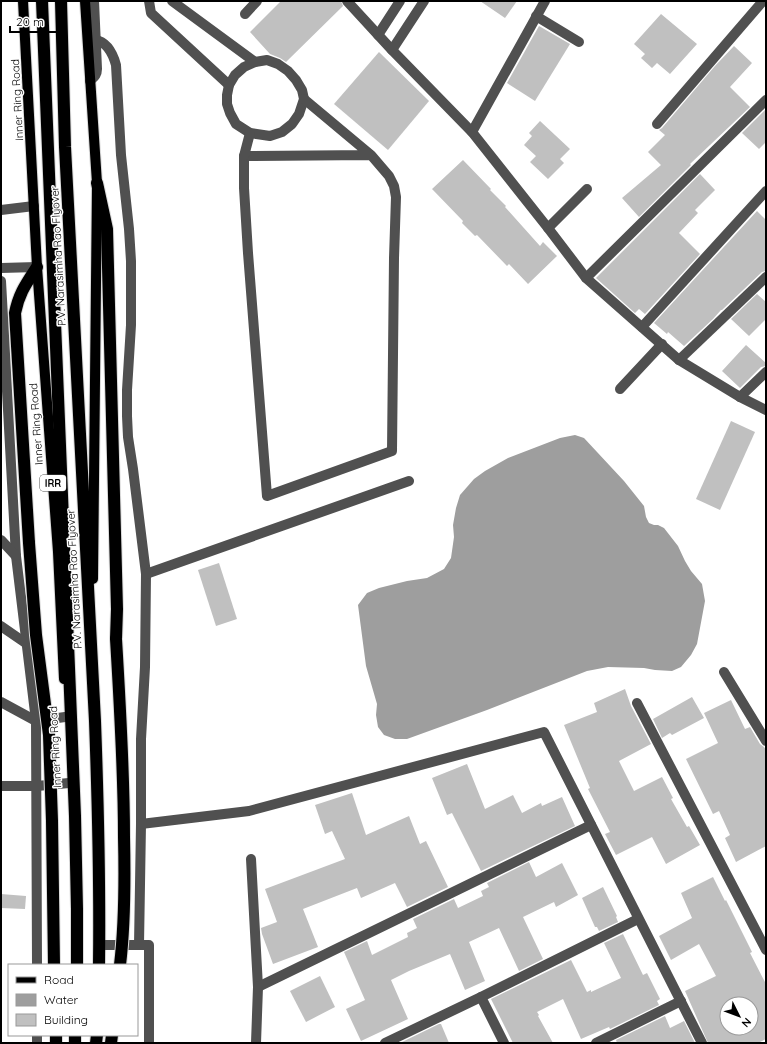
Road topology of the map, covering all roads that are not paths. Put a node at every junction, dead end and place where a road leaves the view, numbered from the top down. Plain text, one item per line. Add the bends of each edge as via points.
1 (23, 1) edge
2 (42, 1) edge
3 (61, 1) edge
4 (84, 1) edge
5 (94, 1) edge
6 (149, 1) edge
7 (257, 1) edge
8 (347, 1) edge
9 (400, 1) edge
10 (424, 1) edge
11 (545, 1) edge
12 (763, 1) edge
13 (175, 4) edge
14 (245, 14) dead end
15 (536, 16) junction
16 (378, 35) junction
17 (95, 40) junction
18 (579, 42) dead end
19 (392, 50) junction
20 (255, 62) junction
21 (90, 81) junction
22 (229, 85) junction
23 (304, 99) junction
24 (766, 100) edge
25 (658, 124) dead end
26 (472, 132) junction
27 (250, 134) junction
28 (371, 155) junction
29 (244, 156) junction
30 (97, 183) junction
31 (587, 189) dead end
32 (766, 191) edge
33 (34, 206) junction
34 (1, 210) edge
35 (548, 228) junction
36 (38, 267) junction
37 (1, 268) edge
38 (766, 277) edge
39 (586, 278) junction
40 (1, 281) edge
41 (642, 327) junction
42 (662, 344) junction
43 (680, 360) junction
44 (766, 372) edge
45 (620, 389) dead end
46 (740, 397) junction
47 (766, 410) edge
48 (409, 481) dead end
49 (1, 540) edge
50 (16, 556) junction
51 (146, 574) junction
52 (1, 626) edge
53 (27, 644) junction
54 (724, 672) dead end
55 (1, 702) edge
56 (637, 703) dead end
57 (65, 717) junction
58 (36, 721) junction
59 (766, 741) edge
60 (69, 783) junction
61 (1, 786) edge
62 (36, 786) junction
63 (141, 824) junction
64 (591, 825) junction
65 (251, 859) dead end
66 (638, 919) junction
67 (104, 945) junction
68 (139, 945) junction
69 (766, 950) edge
70 (37, 964) edge
71 (54, 964) edge
72 (72, 964) edge
73 (77, 964) edge
74 (99, 964) edge
75 (104, 964) edge
76 (120, 964) edge
77 (258, 987) junction
78 (481, 997) junction
79 (681, 1002) junction
80 (396, 1041) edge
81 (149, 1043) edge
82 (256, 1043) edge
83 (385, 1043) edge
84 (504, 1043) edge
85 (596, 1043) edge
86 (702, 1043) edge

1 - 33 main road, Inner Ring Road / IRR
2 - 73 highway, P.V. Narasimha Rao Flyover via 75,816
3 - 74 highway, P.V. Narasimha Rao Flyover via 65,148 95,721 100,891
4 - 21 main road
5 - 17 street
6 - 22 street via 151,13
7 - 14 street
8 - 16 street
9 - 16 street
10 - 19 street
11 - 15 street
12 - 25 street
13 - 20 street
15 - 18 street
15 - 26 street
16 - 19 street
17 - 21 street via 97,72
17 - 51 street via 107,46 116,65 131,261 128,438
19 - 26 street
20 - 22 street via 244,67
20 - 23 street via 267,60 288,71 302,90
21 - 30 main road
22 - 27 street via 227,104 230,113 236,124
23 - 27 street via 299,114 282,132 270,136
23 - 28 street
24 - 39 street
26 - 35 street
27 - 29 street
28 - 29 street
28 - 29 street via 389,176 396,197 392,451 267,496 244,188
30 - 67 main road via 93,591 103,829
30 - 76 highway, bridge via 107,229 116,639 124,820 125,888
31 - 35 street
32 - 41 street
33 - 34 street
33 - 36 main road, Inner Ring Road / IRR
35 - 39 street
36 - 37 street
36 - 57 main road, Inner Ring Road / IRR via 58,552
36 - 71 highway, bridge via 22,290 15,313 36,635 49,735
38 - 43 street
39 - 41 street
40 - 50 street
41 - 42 street
42 - 43 street
42 - 45 street
43 - 46 street
44 - 46 street
46 - 47 street
48 - 51 street
49 - 50 street
50 - 53 street
51 - 63 street
52 - 53 street
53 - 58 street
54 - 59 street
55 - 58 street
56 - 69 street
57 - 58 street
57 - 60 main road, Inner Ring Road / IRR
58 - 62 street
60 - 62 street
60 - 72 main road, Inner Ring Road / IRR
61 - 62 street
62 - 70 street
63 - 64 street via 249,811 544,732
63 - 68 street
64 - 66 street
64 - 77 street
65 - 77 street
66 - 78 street
66 - 79 street
67 - 68 street
67 - 75 main road
68 - 81 street via 149,945
77 - 82 street
78 - 80 street
78 - 84 street
79 - 85 street
79 - 86 street
80 - 83 street

